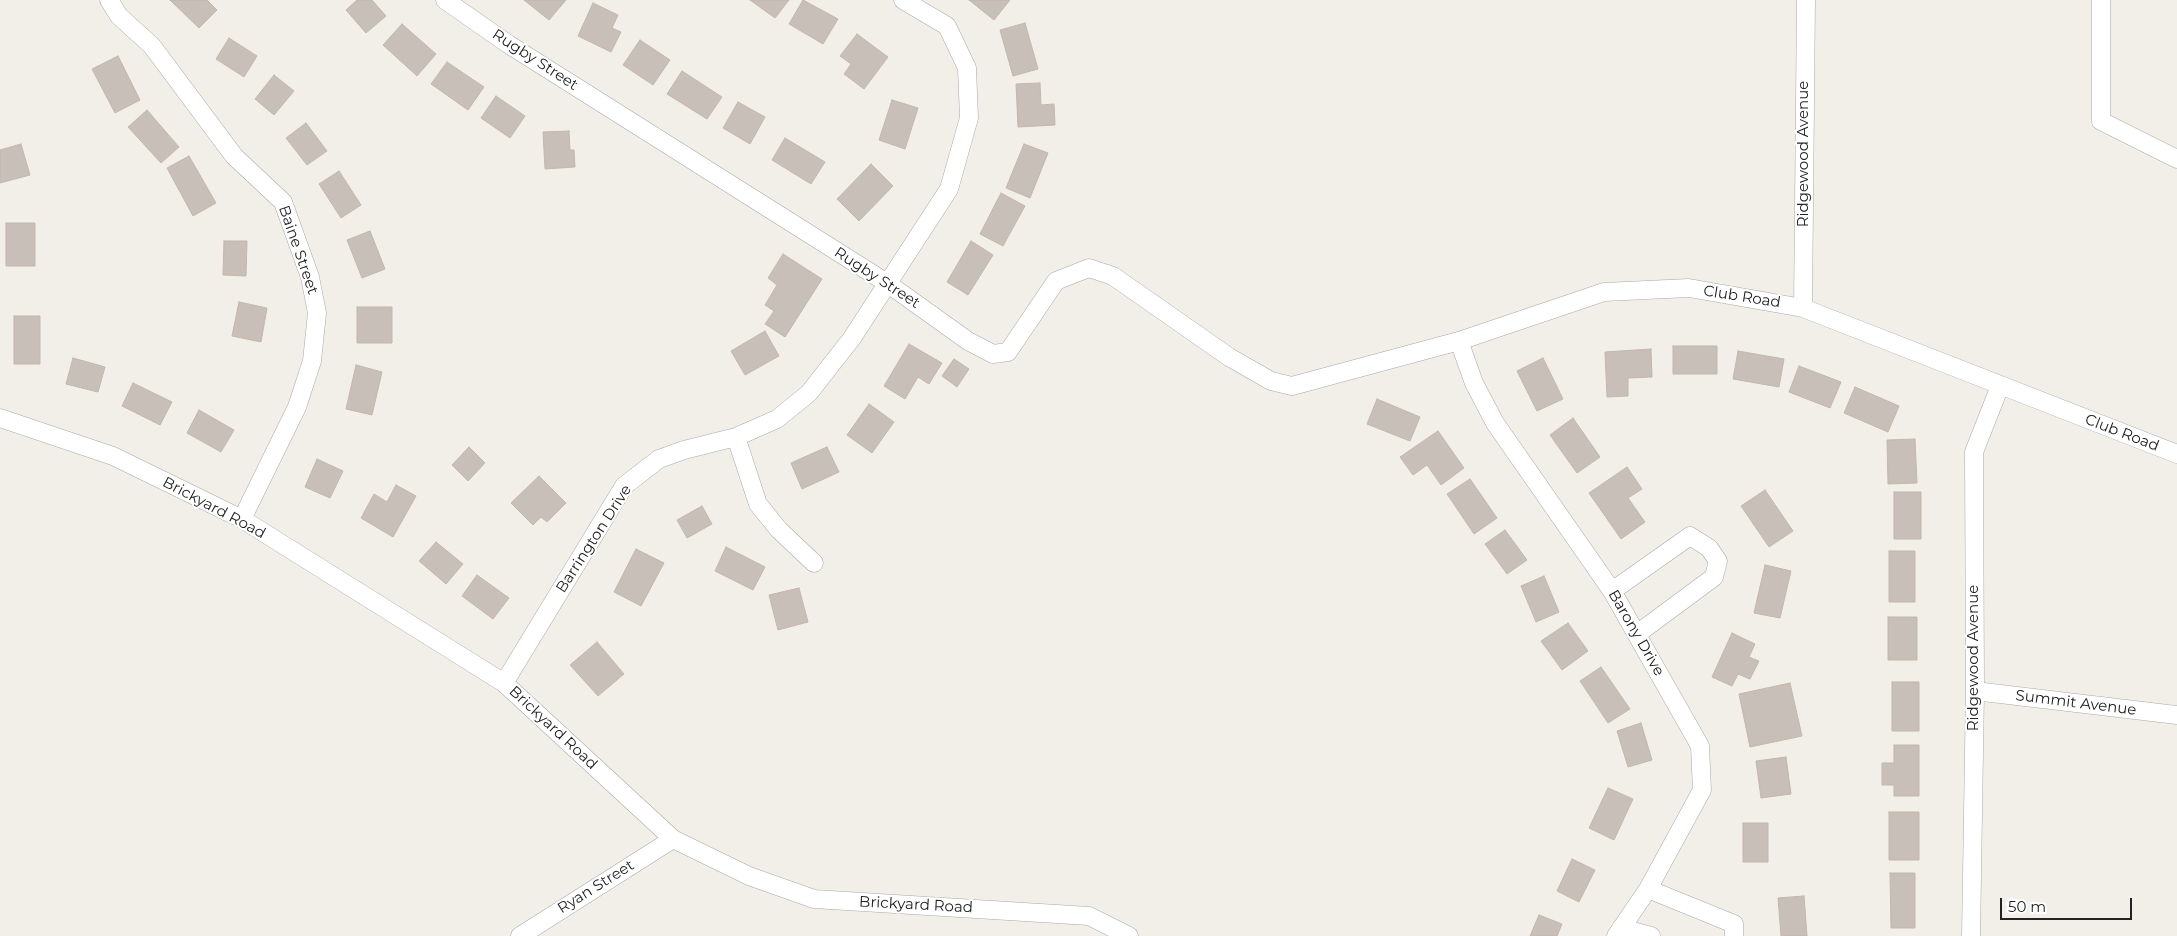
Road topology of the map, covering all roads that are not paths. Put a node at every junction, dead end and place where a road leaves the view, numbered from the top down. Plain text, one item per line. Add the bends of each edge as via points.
1 (109, 0) edge
2 (445, 0) edge
3 (903, 0) edge
4 (1806, 0) edge
5 (2101, 0) edge
6 (2177, 159) edge
7 (887, 283) junction
8 (1803, 308) junction
9 (1459, 341) junction
10 (1292, 386) joint
11 (2000, 386) junction
12 (0, 418) edge
13 (736, 437) junction
14 (2177, 454) edge
15 (242, 520) junction
16 (814, 563) dead end
17 (1612, 591) junction
18 (1637, 634) junction
19 (504, 682) junction
20 (1975, 691) junction
21 (2177, 715) edge
22 (673, 839) junction
23 (1648, 889) junction
24 (1619, 932) edge
25 (520, 936) edge
26 (1129, 936) edge
27 (1651, 936) edge
28 (1734, 936) edge
29 (1971, 936) edge

1 - 15 street, Baine Street via 119,16 152,46 234,156 283,202 310,277 317,313 312,362 297,407
2 - 7 street, Rugby Street via 508,44
3 - 7 street, Barrington Drive via 947,26 968,68 969,118 949,189
4 - 8 street, Ridgewood Avenue
5 - 6 street via 2101,121
7 - 10 street, Rugby Street via 968,341 993,354 1008,352 1056,280 1090,268 1114,276 1229,357 1271,382
7 - 13 street, Barrington Drive via 852,338 809,393 777,418
8 - 9 street, Club Road via 1689,288 1604,292
8 - 11 street, Club Road
9 - 10 street, Club Road
9 - 17 street, Barony Drive via 1474,383 1495,423
11 - 14 street, Club Road
11 - 20 street, Ridgewood Avenue via 1974,452
12 - 15 street, Brickyard Road via 113,456
13 - 16 street via 758,504 779,530
13 - 19 street, Barrington Drive via 659,459 624,486
15 - 19 street, Brickyard Road
17 - 18 street, Barony Drive
17 - 18 street via 1690,536 1709,548 1718,561 1714,577
18 - 23 street, Barony Drive via 1700,746 1702,790
19 - 22 street, Brickyard Road
20 - 21 street, Summit Avenue
20 - 29 street, Ridgewood Avenue
22 - 25 street, Ryan Street
22 - 26 street, Brickyard Road via 750,876 814,899 1089,916
23 - 24 street, Barony Drive
23 - 28 street via 1734,924
24 - 27 street

